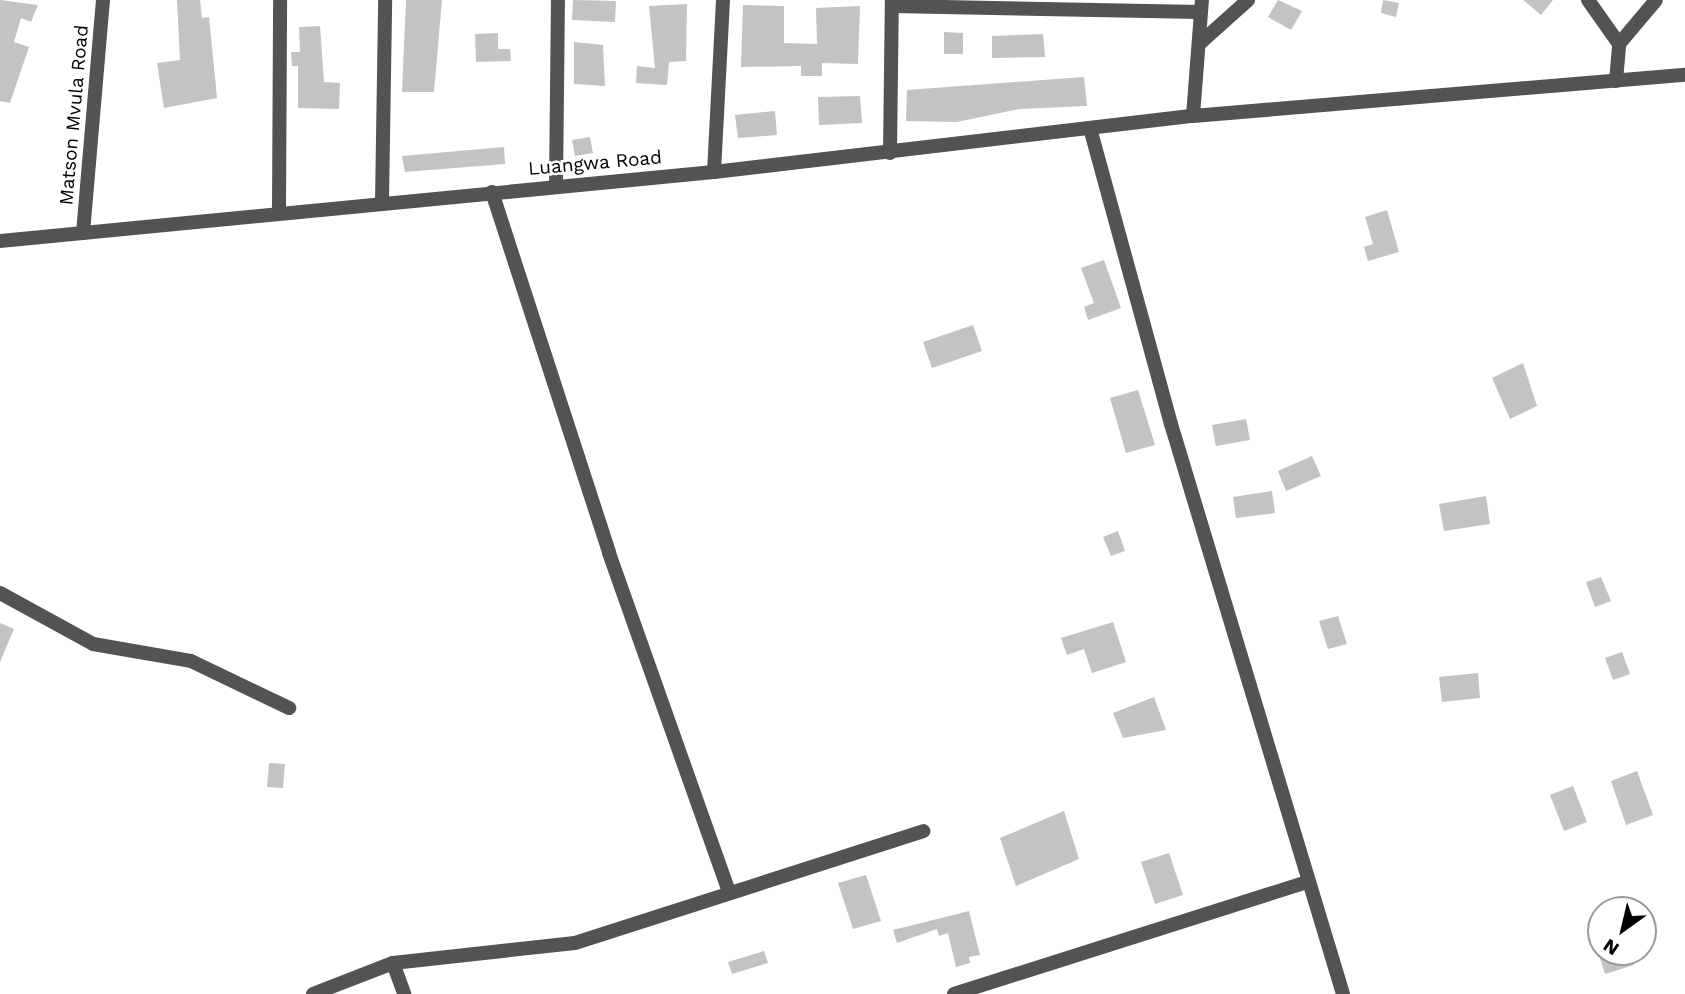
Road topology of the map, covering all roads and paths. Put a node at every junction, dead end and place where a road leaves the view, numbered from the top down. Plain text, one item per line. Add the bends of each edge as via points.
1 (103, 0) edge
2 (280, 0) edge
3 (386, 0) edge
4 (558, 0) edge
5 (723, 0) edge
6 (1248, 0) edge
7 (1588, 0) edge
8 (1656, 0) edge
9 (892, 3) edge
10 (1201, 6) edge
11 (1199, 44) junction
12 (1619, 44) junction
13 (1685, 75) edge
14 (1616, 81) junction
15 (1193, 116) junction
16 (1090, 128) junction
17 (890, 153) junction
18 (714, 172) junction
19 (556, 186) junction
20 (492, 192) junction
21 (382, 202) junction
22 (279, 211) junction
23 (83, 233) junction
24 (0, 242) edge
25 (0, 593) edge
26 (289, 708) dead end
27 (923, 831) dead end
28 (1307, 882) junction
29 (729, 891) junction
30 (393, 963) junction
31 (313, 994) edge
32 (404, 994) edge
33 (956, 994) edge
34 (1343, 994) edge

1 - 23 street, Matson Mvula Road
2 - 22 street
3 - 21 street
4 - 19 street
5 - 18 street
6 - 11 street
7 - 12 street
8 - 12 street
9 - 10 street
9 - 17 street
10 - 11 street
11 - 15 street
12 - 14 street
13 - 14 street, Luangwa Road
14 - 15 street, Luangwa Road
15 - 16 street, Luangwa Road
16 - 17 street, Luangwa Road
16 - 28 street
17 - 18 street, Luangwa Road
18 - 19 street, Luangwa Road
19 - 20 street, Luangwa Road
20 - 21 street, Luangwa Road
20 - 29 street via 609,553
21 - 22 street, Luangwa Road
22 - 23 street, Luangwa Road
23 - 24 street, Luangwa Road
25 - 26 street via 93,644 191,661
27 - 29 street
28 - 33 street
28 - 34 street
29 - 30 street via 575,943
30 - 31 street
30 - 32 street

